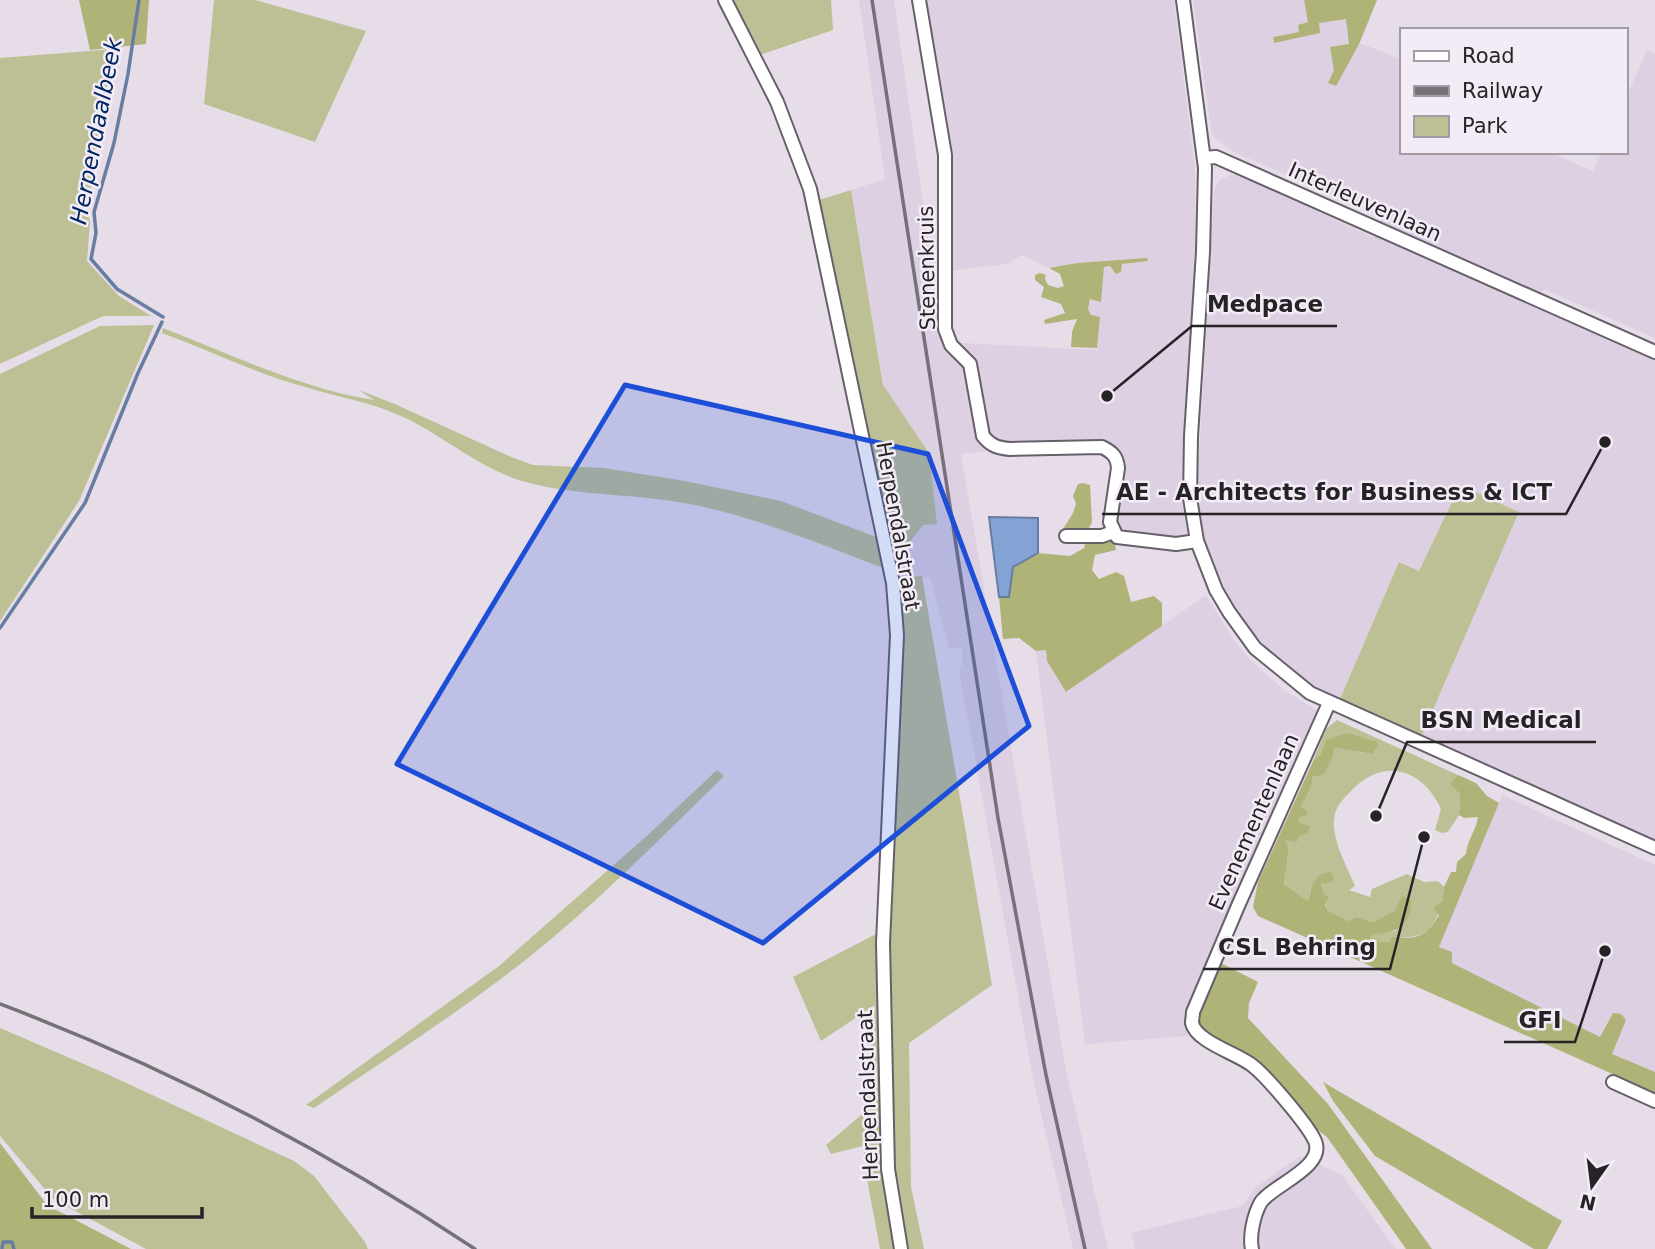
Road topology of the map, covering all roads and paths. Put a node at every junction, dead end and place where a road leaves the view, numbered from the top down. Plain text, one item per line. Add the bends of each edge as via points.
1 (725, 0) edge
2 (919, 0) edge
3 (1183, 0) edge
4 (1204, 158) junction
5 (1655, 352) edge
6 (1113, 532) junction
7 (1066, 536) dead end
8 (1197, 541) junction
9 (1329, 703) junction
10 (1655, 848) edge
11 (1613, 1083) dead end
12 (1652, 1100) edge
13 (901, 1249) edge
14 (1252, 1249) edge

1 - 13 street, Herpendalstraat via 776,102 810,188 893,583 897,635 883,943 888,1169
2 - 6 street, Stenenkruis via 945,155 947,339 970,364 983,436 989,444 1010,449 1102,447 1112,452 1118,468 1110,522
3 - 4 street
4 - 5 street, Interleuvenlaan via 1216,157
4 - 8 street via 1191,436 1190,498
6 - 7 street
6 - 8 street via 1126,539 1176,544
8 - 9 street via 1216,590 1255,648 1292,680
9 - 10 street
9 - 14 street, Evenementenlaan via 1238,906 1192,1023 1205,1038 1253,1065 1315,1142 1317,1151 1310,1164 1262,1201 1254,1220
11 - 12 street

